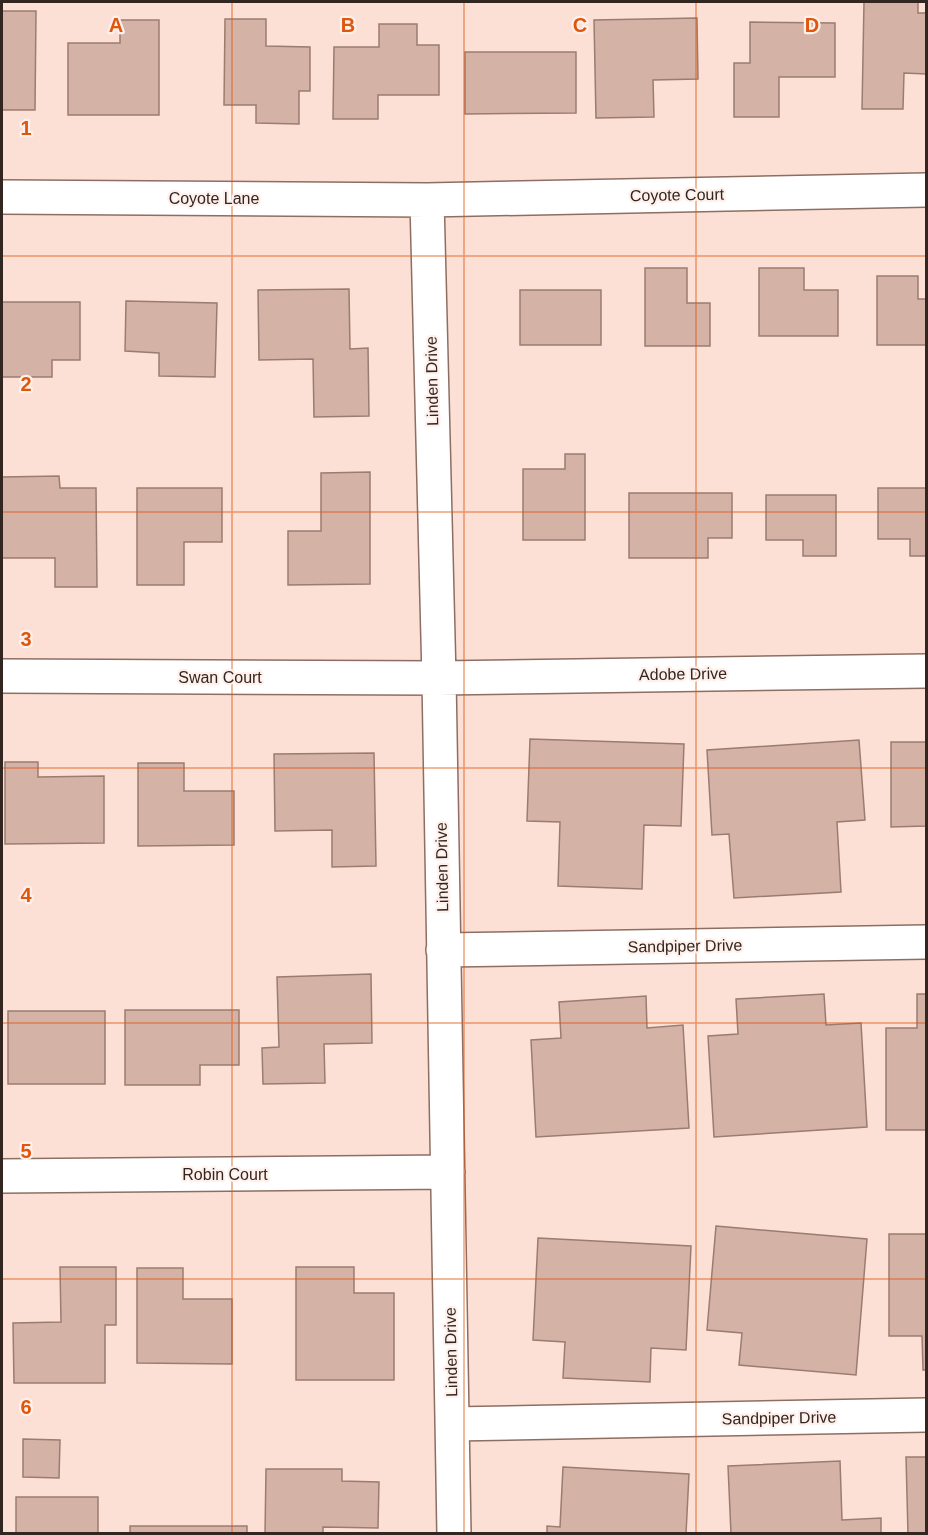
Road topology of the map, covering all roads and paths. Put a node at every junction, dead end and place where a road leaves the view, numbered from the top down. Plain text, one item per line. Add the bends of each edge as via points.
1 (927, 190) edge
2 (2, 197) edge
3 (427, 200) junction
4 (927, 671) edge
5 (2, 676) edge
6 (440, 678) junction
7 (927, 942) edge
8 (443, 950) junction
9 (448, 1172) junction
10 (2, 1176) edge
11 (927, 1415) edge
12 (452, 1424) junction
13 (454, 1533) edge

1 - 3 street, Coyote Court
2 - 3 street, Coyote Lane
3 - 6 street, Linden Drive
4 - 6 street, Adobe Drive
5 - 6 street, Swan Court
6 - 8 street, Linden Drive
7 - 8 street, Sandpiper Drive
8 - 9 street, Linden Drive
9 - 10 street, Robin Court
9 - 12 street, Linden Drive
11 - 12 street, Sandpiper Drive
12 - 13 street, Linden Drive

